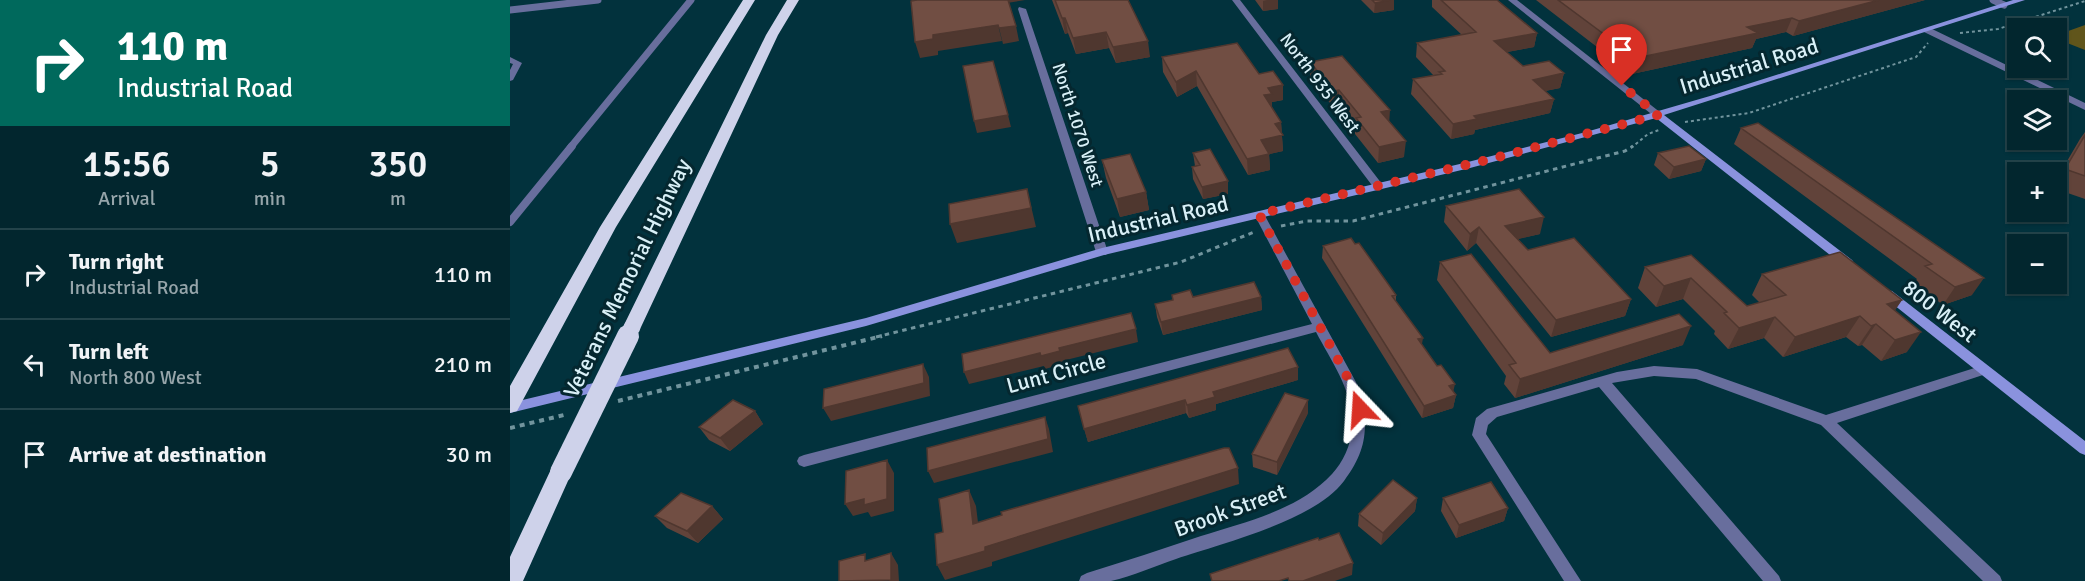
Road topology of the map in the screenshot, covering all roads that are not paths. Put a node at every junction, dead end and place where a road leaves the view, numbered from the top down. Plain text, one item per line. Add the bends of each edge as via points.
1 (515, 0) edge
2 (598, 0) edge
3 (691, 0) edge
4 (749, 0) edge
5 (793, 0) edge
6 (1236, 0) edge
7 (1512, 0) edge
8 (1993, 0) edge
9 (2021, 0) edge
10 (2004, 5) junction
11 (510, 9) edge
12 (1022, 9) dead end
13 (1927, 30) junction
14 (510, 60) edge
15 (510, 78) edge
16 (2085, 107) edge
17 (1658, 115) junction
18 (1378, 186) junction
19 (1259, 214) junction
20 (510, 222) edge
21 (1102, 252) junction
22 (1861, 273) edge
23 (1880, 288) edge
24 (1320, 326) junction
25 (1984, 370) junction
26 (1602, 381) junction
27 (510, 407) edge
28 (1826, 422) junction
29 (2085, 449) edge
30 (804, 461) dead end
31 (511, 581) edge
32 (1087, 581) edge
33 (1573, 581) edge
34 (1773, 581) edge
35 (1994, 581) edge

1 - 11 lane
2 - 11 lane
3 - 20 lane
4 - 27 highway, Veterans Memorial Highway via 608,227
5 - 31 highway, Veterans Memorial Highway, bridge via 772,35
6 - 18 street, North 935 West
7 - 17 street
8 - 10 lane
9 - 10 street, Industrial Road
10 - 13 street, Industrial Road
12 - 21 street, North 1070 West
13 - 16 street
13 - 17 street, Industrial Road
14 - 15 street via 518,63
17 - 18 street, Industrial Road
17 - 22 street
18 - 19 street, Industrial Road
19 - 21 street, Industrial Road
19 - 24 street, Brook Street
21 - 27 street, Industrial Road via 866,322
23 - 25 street, 800 West
24 - 30 street, Lunt Circle
24 - 32 street, Brook Street via 1360,409 1358,439 1338,478 1311,502 1292,512
25 - 28 street
25 - 29 street, 800 West
26 - 28 street via 1654,370 1697,374
26 - 33 street via 1492,413 1480,422 1479,435
26 - 34 street
28 - 35 street

